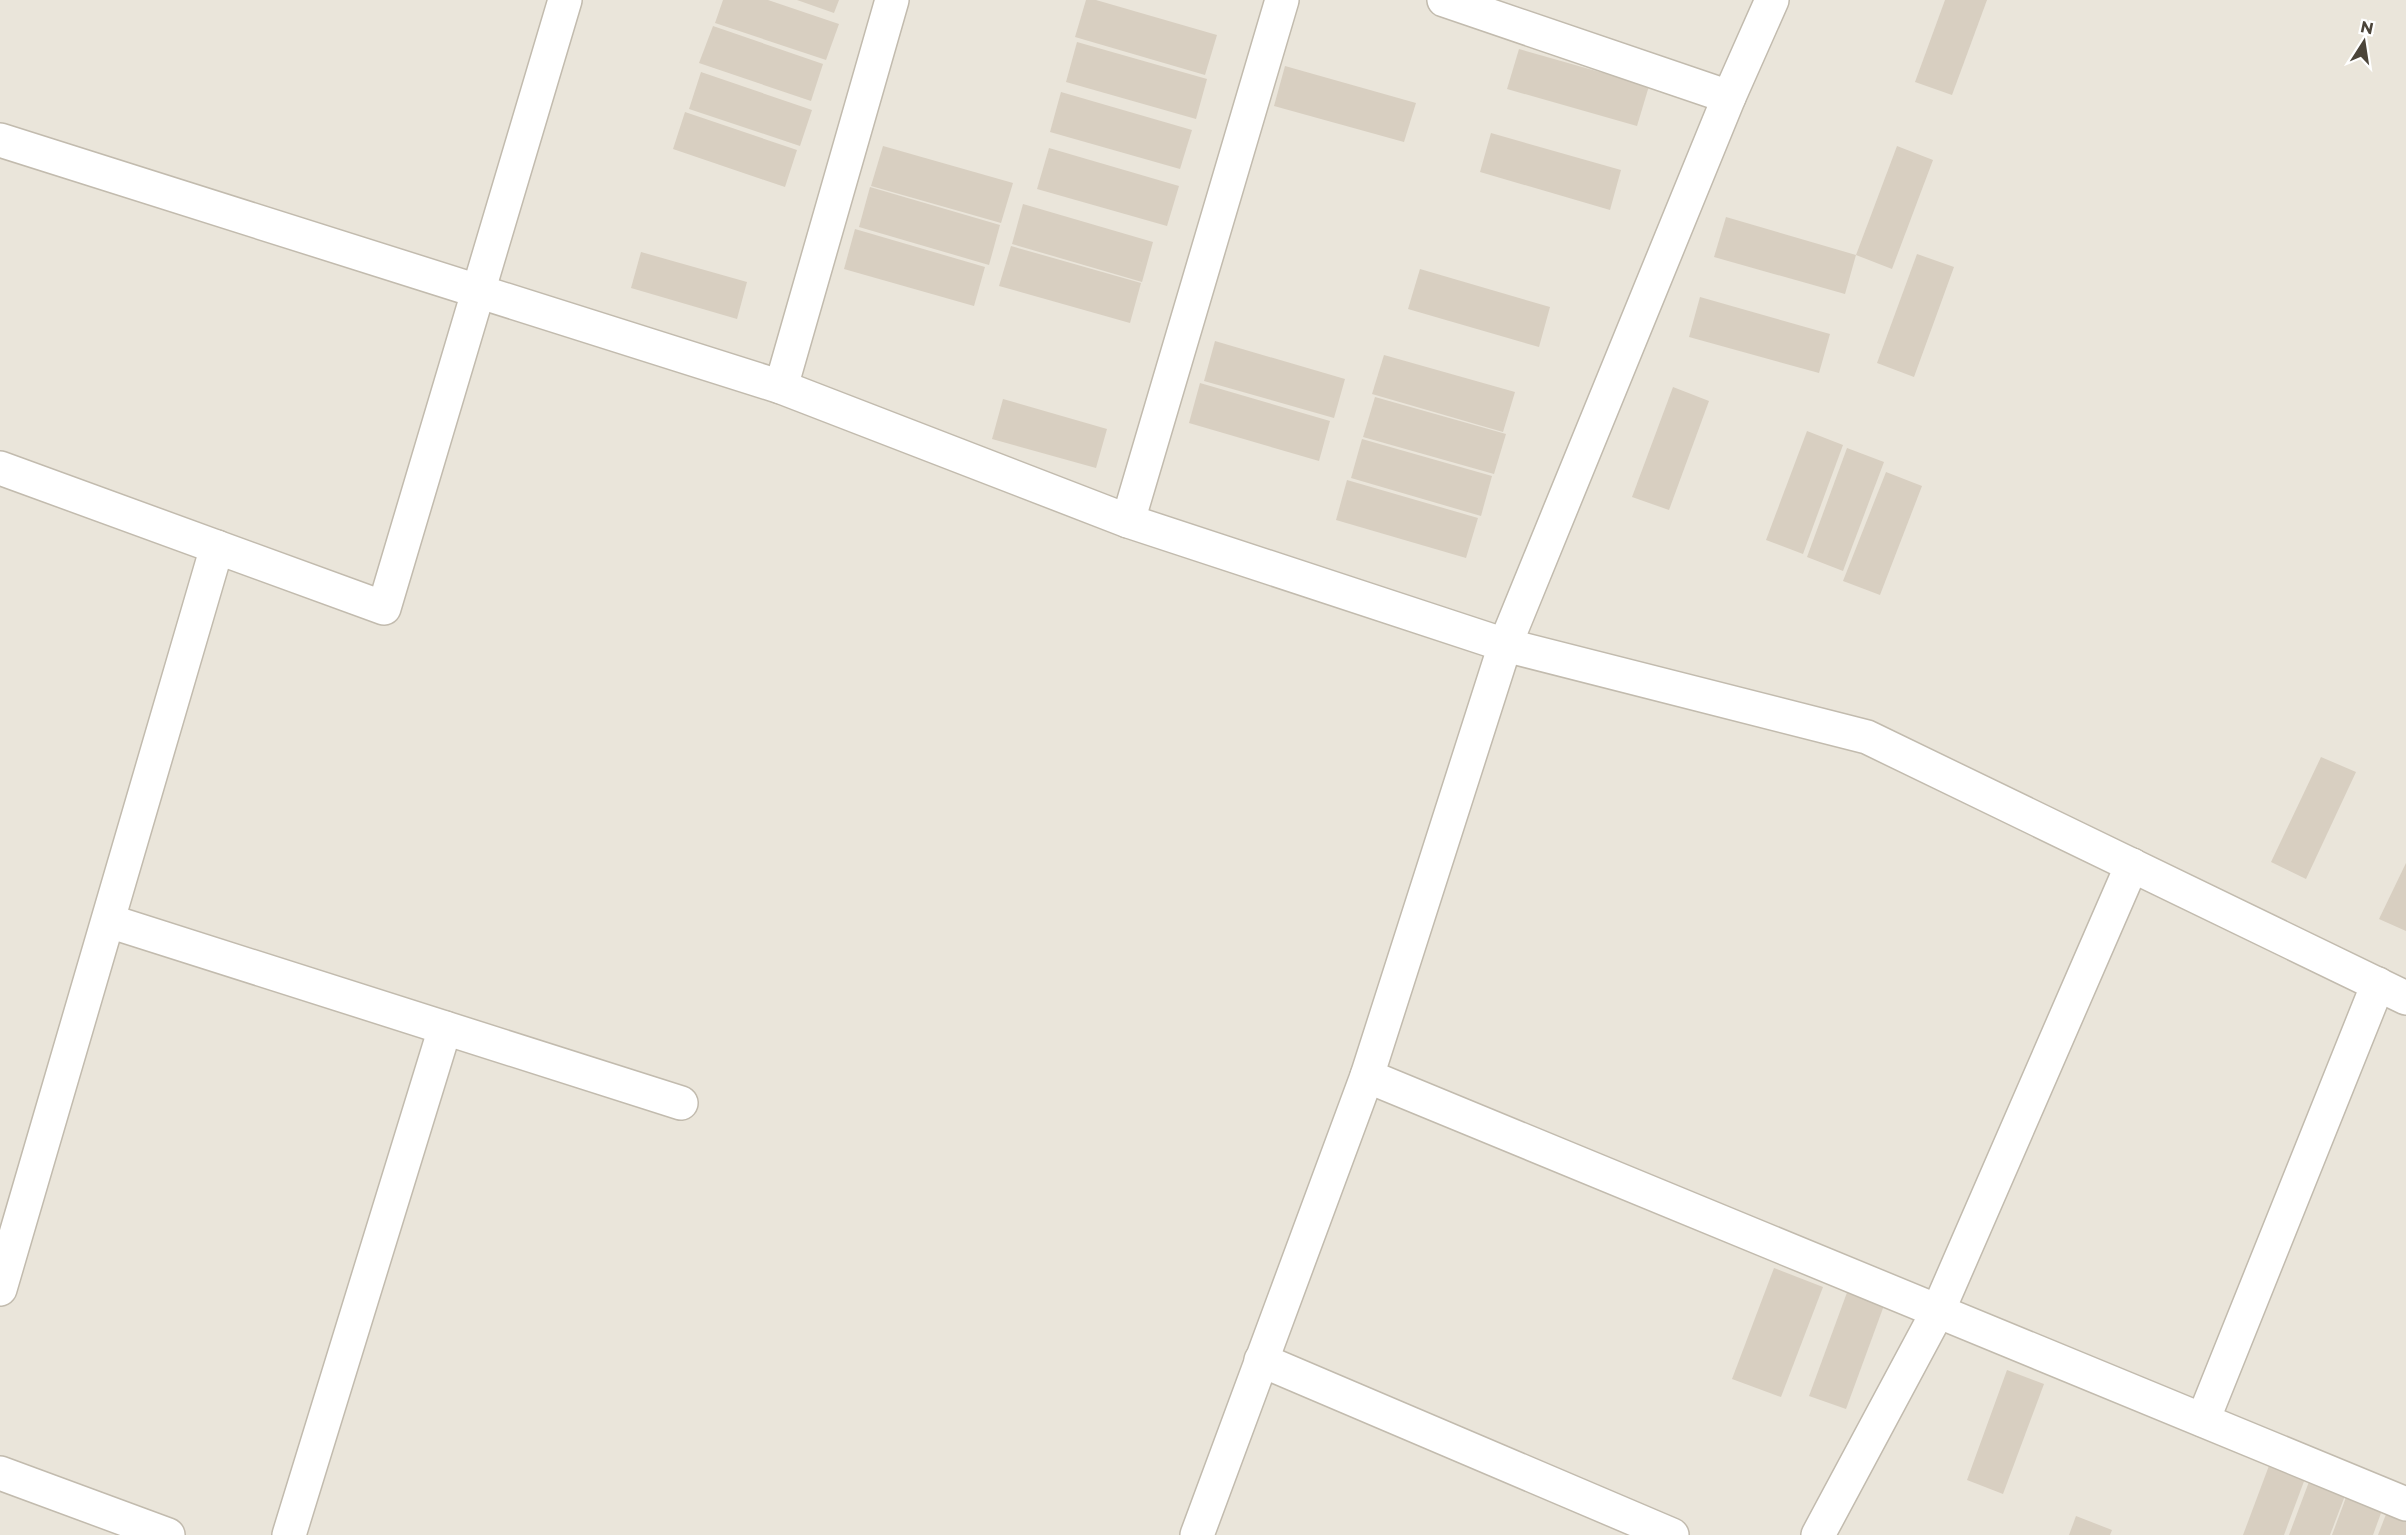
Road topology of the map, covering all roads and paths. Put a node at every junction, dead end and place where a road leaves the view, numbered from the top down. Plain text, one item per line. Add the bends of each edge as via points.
1 (565, 0) edge
2 (892, 0) edge
3 (1282, 0) edge
4 (1444, 0) edge
5 (1772, 0) edge
6 (1729, 97) junction
7 (0, 140) edge
8 (480, 292) junction
9 (782, 387) junction
10 (0, 468) edge
11 (1128, 520) junction
12 (217, 547) junction
13 (1505, 645) junction
14 (2132, 865) junction
15 (109, 921) junction
16 (2392, 991) edge
17 (445, 1028) junction
18 (1366, 1076) junction
19 (681, 1103) dead end
20 (0, 1289) edge
21 (1938, 1311) junction
22 (1261, 1360) junction
23 (2203, 1420) junction
24 (0, 1473) edge
25 (2406, 1504) edge
26 (168, 1535) edge
27 (289, 1535) edge
28 (1197, 1535) edge
29 (1672, 1535) edge
30 (1818, 1535) edge

1 - 8 street
2 - 9 street
3 - 11 street
4 - 6 street
5 - 6 street
6 - 13 street
7 - 8 street
8 - 9 street
8 - 12 street via 384,608
9 - 11 street
10 - 12 street
11 - 13 street
12 - 15 street
13 - 14 street via 1867,737
13 - 18 street
14 - 16 street
14 - 21 street
15 - 17 street
15 - 20 street
16 - 23 street
17 - 19 street
17 - 27 street
18 - 21 street
18 - 22 street
21 - 23 street
21 - 30 street
22 - 28 street
22 - 29 street
23 - 25 street
24 - 26 street

